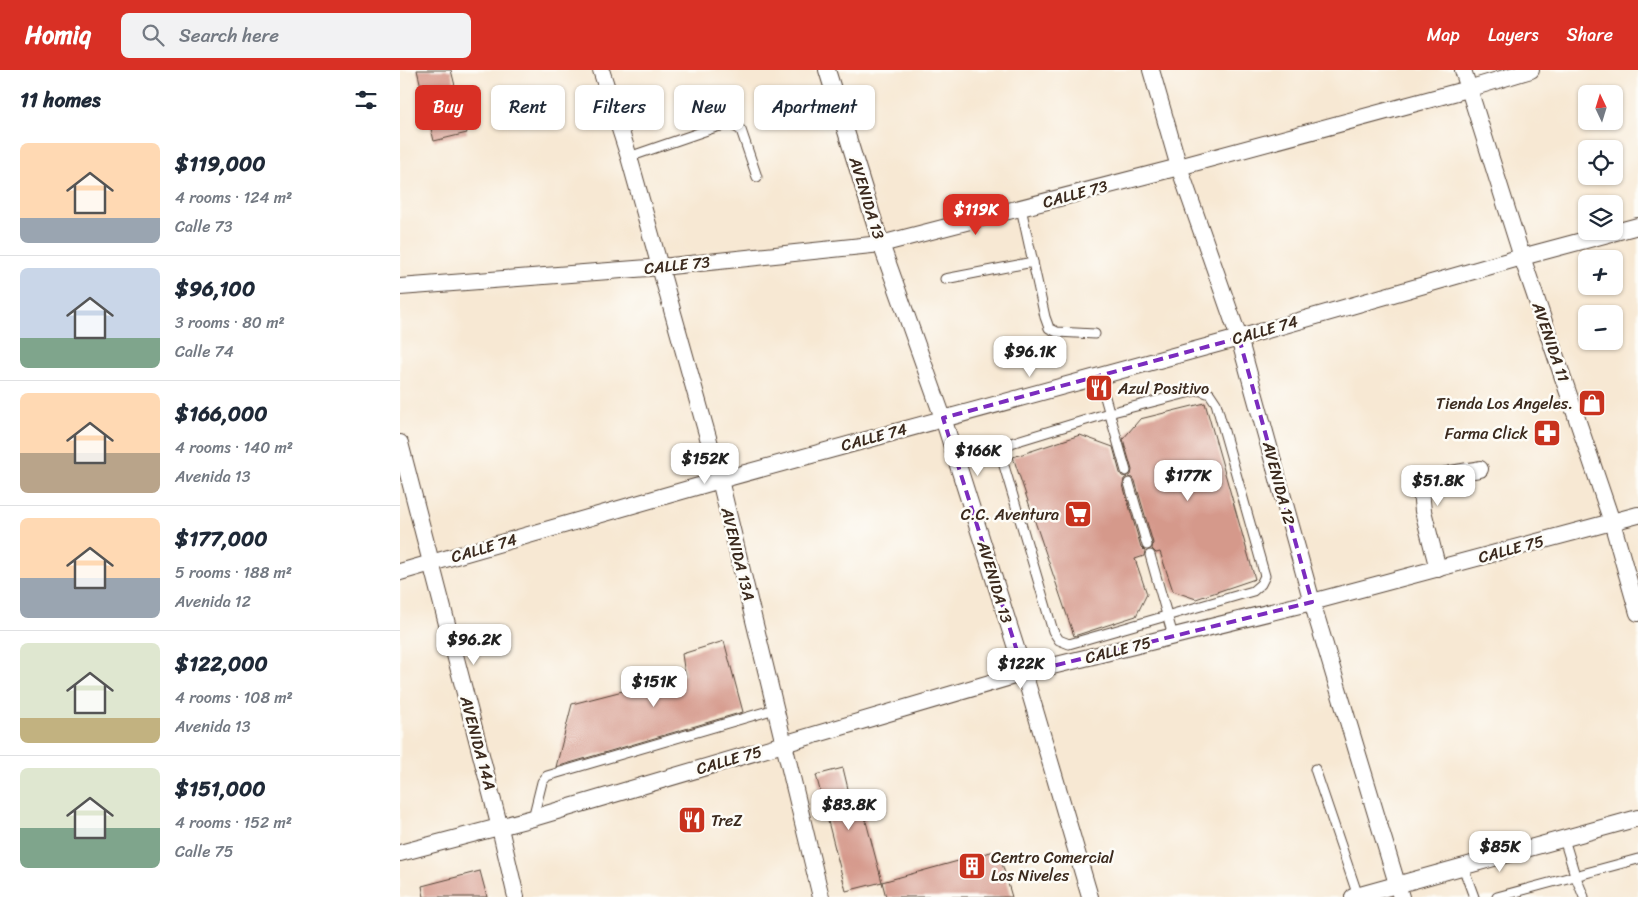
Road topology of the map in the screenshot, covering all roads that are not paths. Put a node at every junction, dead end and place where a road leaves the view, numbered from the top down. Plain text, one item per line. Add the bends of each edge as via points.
1 (601, 70) edge
2 (827, 70) edge
3 (1151, 70) edge
4 (1462, 70) edge
5 (1531, 70) edge
6 (1468, 89) junction
7 (629, 157) junction
8 (1179, 167) junction
9 (756, 178) dead end
10 (1021, 208) junction
11 (1638, 226) edge
12 (880, 244) junction
13 (1522, 257) junction
14 (1033, 262) junction
15 (661, 268) junction
16 (945, 279) dead end
17 (400, 287) edge
18 (1095, 334) dead end
19 (1239, 338) junction
20 (1099, 376) junction
21 (1110, 414) junction
22 (944, 418) junction
23 (400, 443) edge
24 (1480, 469) dead end
25 (1126, 471) dead end
26 (720, 480) junction
27 (1129, 483) dead end
28 (1638, 515) edge
29 (1612, 522) junction
30 (1146, 545) dead end
31 (1150, 555) dead end
32 (430, 563) junction
33 (1438, 569) junction
34 (400, 572) edge
35 (1312, 602) junction
36 (1638, 613) edge
37 (1168, 617) junction
38 (1173, 636) junction
39 (1024, 673) junction
40 (775, 709) junction
41 (784, 744) junction
42 (1315, 769) dead end
43 (532, 818) junction
44 (1638, 818) edge
45 (500, 828) junction
46 (1564, 839) junction
47 (400, 853) edge
48 (1638, 859) edge
49 (1463, 867) junction
50 (1575, 875) junction
51 (1399, 891) edge
52 (1356, 896) edge
53 (516, 897) edge
54 (821, 897) edge
55 (1090, 897) edge
56 (1474, 897) edge
57 (1497, 897) edge
58 (1584, 897) edge

1 - 7 street, AVENIDA 13A
2 - 12 street, AVENIDA 13
3 - 8 street, AVENIDA 12
4 - 6 street, AVENIDA 11
5 - 6 street, CALLE 73
6 - 8 street, CALLE 73
6 - 13 street, AVENIDA 11
7 - 9 lane via 730,124 741,130
7 - 15 street, AVENIDA 13A
8 - 10 street, CALLE 73
8 - 19 street, AVENIDA 12
10 - 12 street, CALLE 73
10 - 14 lane
11 - 13 street, CALLE 74
12 - 15 street, CALLE 73
12 - 22 street, AVENIDA 13
13 - 19 street, CALLE 74
13 - 29 street, AVENIDA 11
14 - 16 lane
14 - 18 lane via 1049,328 1057,332
15 - 17 street, CALLE 73
15 - 26 street, AVENIDA 13A
19 - 20 street, CALLE 74
19 - 35 street, AVENIDA 12
20 - 21 lane
20 - 22 street, CALLE 74
21 - 25 lane
21 - 37 lane via 1199,390 1210,394 1216,403 1265,576 1253,591
21 - 37 lane via 1011,443 1002,459 1053,631 1059,640 1069,644
22 - 26 street, CALLE 74
22 - 39 street, AVENIDA 13
23 - 32 street, AVENIDA 14A
24 - 33 street via 1434,479 1421,491
26 - 32 street, CALLE 74
26 - 40 street, AVENIDA 13A
27 - 30 lane
28 - 29 street, CALLE 75
29 - 33 street, CALLE 75
29 - 36 street, AVENIDA 11
31 - 37 lane
32 - 34 street, CALLE 74
32 - 45 street, AVENIDA 14A
33 - 35 street, CALLE 75
35 - 38 street, CALLE 75
35 - 51 street, AVENIDA 12
37 - 38 lane
38 - 39 street, CALLE 75
39 - 41 street, CALLE 75
39 - 55 street, AVENIDA 13
40 - 41 street, AVENIDA 13A
40 - 43 lane via 547,776 542,782
41 - 43 street, CALLE 75
41 - 54 street, AVENIDA 13A
42 - 52 lane
43 - 45 street, CALLE 75
44 - 46 street
45 - 47 street, CALLE 75
45 - 53 street, AVENIDA 14A
46 - 49 street
46 - 50 lane
48 - 50 lane
49 - 51 street
49 - 56 lane
50 - 57 lane
50 - 58 lane
51 - 52 street

